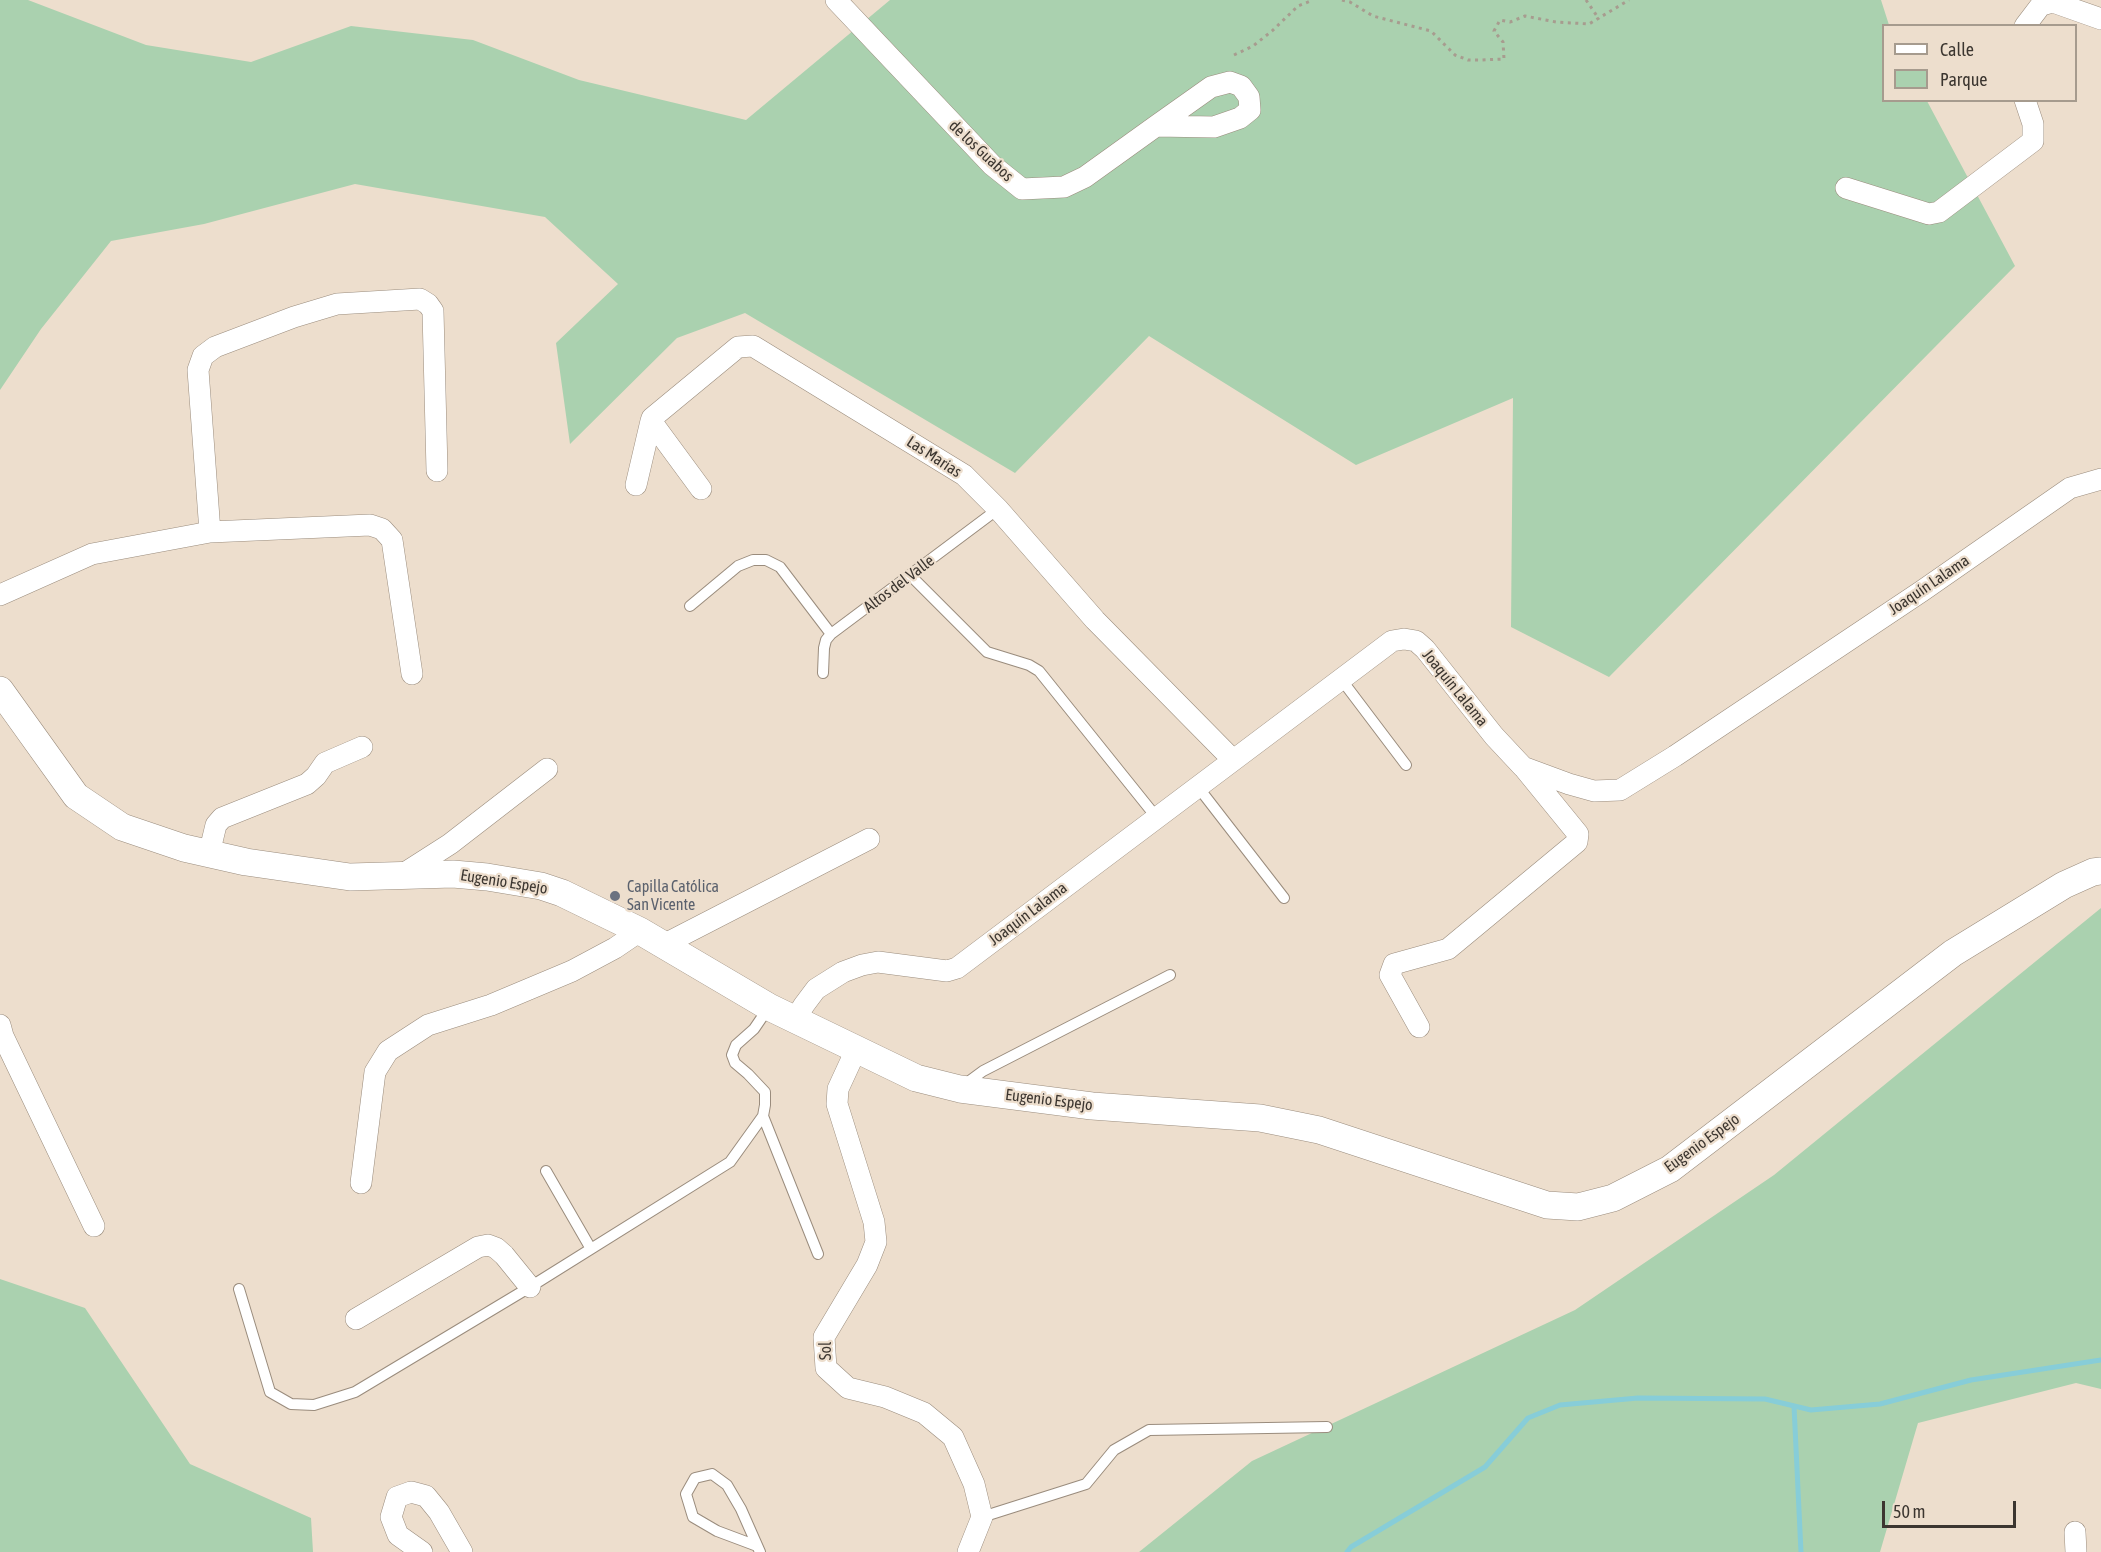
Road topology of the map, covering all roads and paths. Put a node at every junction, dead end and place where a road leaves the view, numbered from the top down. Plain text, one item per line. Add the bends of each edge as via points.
1 (836, 0) edge
2 (1313, 0) edge
3 (1342, 0) edge
4 (1586, 0) edge
5 (1629, 0) edge
6 (2101, 18) edge
7 (1599, 19) junction
8 (2027, 24) edge
9 (1234, 55) dead end
10 (2026, 102) edge
11 (1156, 126) dead end
12 (1846, 188) dead end
13 (651, 421) junction
14 (437, 471) dead end
15 (2101, 479) edge
16 (636, 485) dead end
17 (701, 489) dead end
18 (998, 509) junction
19 (210, 532) junction
20 (910, 575) junction
21 (0, 595) edge
22 (690, 606) dead end
23 (831, 634) junction
24 (823, 673) dead end
25 (412, 674) dead end
26 (1341, 679) junction
27 (0, 690) edge
28 (362, 747) dead end
29 (1233, 760) junction
30 (1406, 765) dead end
31 (1523, 767) junction
32 (547, 769) dead end
33 (1198, 787) junction
34 (1156, 818) junction
35 (869, 839) dead end
36 (209, 854) junction
37 (2098, 867) edge
38 (400, 876) junction
39 (1284, 898) dead end
40 (640, 931) junction
41 (665, 944) junction
42 (1170, 975) dead end
43 (769, 1007) junction
44 (795, 1020) junction
45 (0, 1025) edge
46 (1419, 1027) dead end
47 (856, 1050) junction
48 (960, 1089) junction
49 (763, 1116) junction
50 (546, 1171) dead end
51 (361, 1183) dead end
52 (94, 1226) dead end
53 (591, 1249) junction
54 (818, 1254) dead end
55 (530, 1287) junction
56 (240, 1289) dead end
57 (356, 1319) dead end
58 (1327, 1427) dead end
59 (982, 1517) junction
60 (759, 1549) edge
61 (422, 1552) edge
62 (462, 1552) edge
63 (968, 1552) edge

1 - 11 street, de los Guabos via 992,165 1022,189 1064,187 1085,177
2 - 9 path via 1298,6 1253,46
3 - 7 path via 1373,16 1431,31 1455,55 1468,60 1504,59 1503,42 1494,31 1500,20 1510,22 1525,16 1589,24
4 - 7 path
5 - 7 path
6 - 8 street via 2053,2 2041,5
10 - 12 street via 2033,124 2033,141 1939,212 1929,213
13 - 16 street
13 - 17 street
13 - 18 street, Las Marias via 738,347 753,346 964,475
14 - 19 street via 433,311 420,299 337,304 215,347 203,356 198,370
15 - 31 street, Joaquín Lalama via 2070,489 1620,790 1594,791
18 - 20 lane, Altos del Valle
18 - 29 street, Las Marias via 1095,620
19 - 21 street via 92,554
19 - 25 street via 370,525 382,529 392,540
20 - 23 lane, Altos del Valle
20 - 34 lane via 987,652 1029,664 1039,671
22 - 23 lane via 738,566 766,560 780,567
23 - 24 lane via 824,648
26 - 29 street, Joaquín Lalama
26 - 30 lane
26 - 31 street, Joaquín Lalama via 1392,641 1416,641
27 - 36 street, Eugenio Espejo via 76,796 122,827
28 - 36 street via 325,763 307,784 222,818 216,825
29 - 33 street, Joaquín Lalama
31 - 46 street via 1578,834 1577,842 1448,949 1394,964 1390,975
32 - 38 street via 450,844
33 - 34 street, Joaquín Lalama
33 - 39 lane
34 - 44 street, Joaquín Lalama via 957,968 947,971 878,962 862,965 816,989
35 - 41 street
36 - 38 street, Eugenio Espejo via 350,877
37 - 48 street, Eugenio Espejo via 1953,953 1670,1169 1614,1198 1578,1207 1547,1205 1319,1130 1260,1118 1092,1106
38 - 40 street, Eugenio Espejo via 453,874 541,886
40 - 41 street, Eugenio Espejo
40 - 51 street via 572,971 491,1005 428,1024 388,1051 375,1072
41 - 43 street, Eugenio Espejo
42 - 48 lane via 983,1071
43 - 44 street, Eugenio Espejo
43 - 49 lane via 732,1055 735,1063 765,1092
44 - 47 street, Eugenio Espejo
45 - 52 street
47 - 48 street, Eugenio Espejo via 916,1078
47 - 59 street, Sol via 838,1089 837,1104 874,1222 876,1242 867,1265 824,1337 826,1368 848,1388 885,1397 924,1413 953,1437 974,1484
49 - 53 lane via 730,1162
49 - 54 lane
50 - 53 lane
53 - 55 lane
55 - 56 lane via 355,1392 315,1405 291,1404 270,1392
55 - 57 street via 515,1267 488,1245 478,1247
58 - 59 lane via 1149,1430 1114,1450 1086,1484
59 - 63 street
60 - 60 lane via 727,1485 712,1474 695,1478 686,1494 693,1517
61 - 62 street via 398,1535 392,1517 396,1497 411,1492 426,1496

